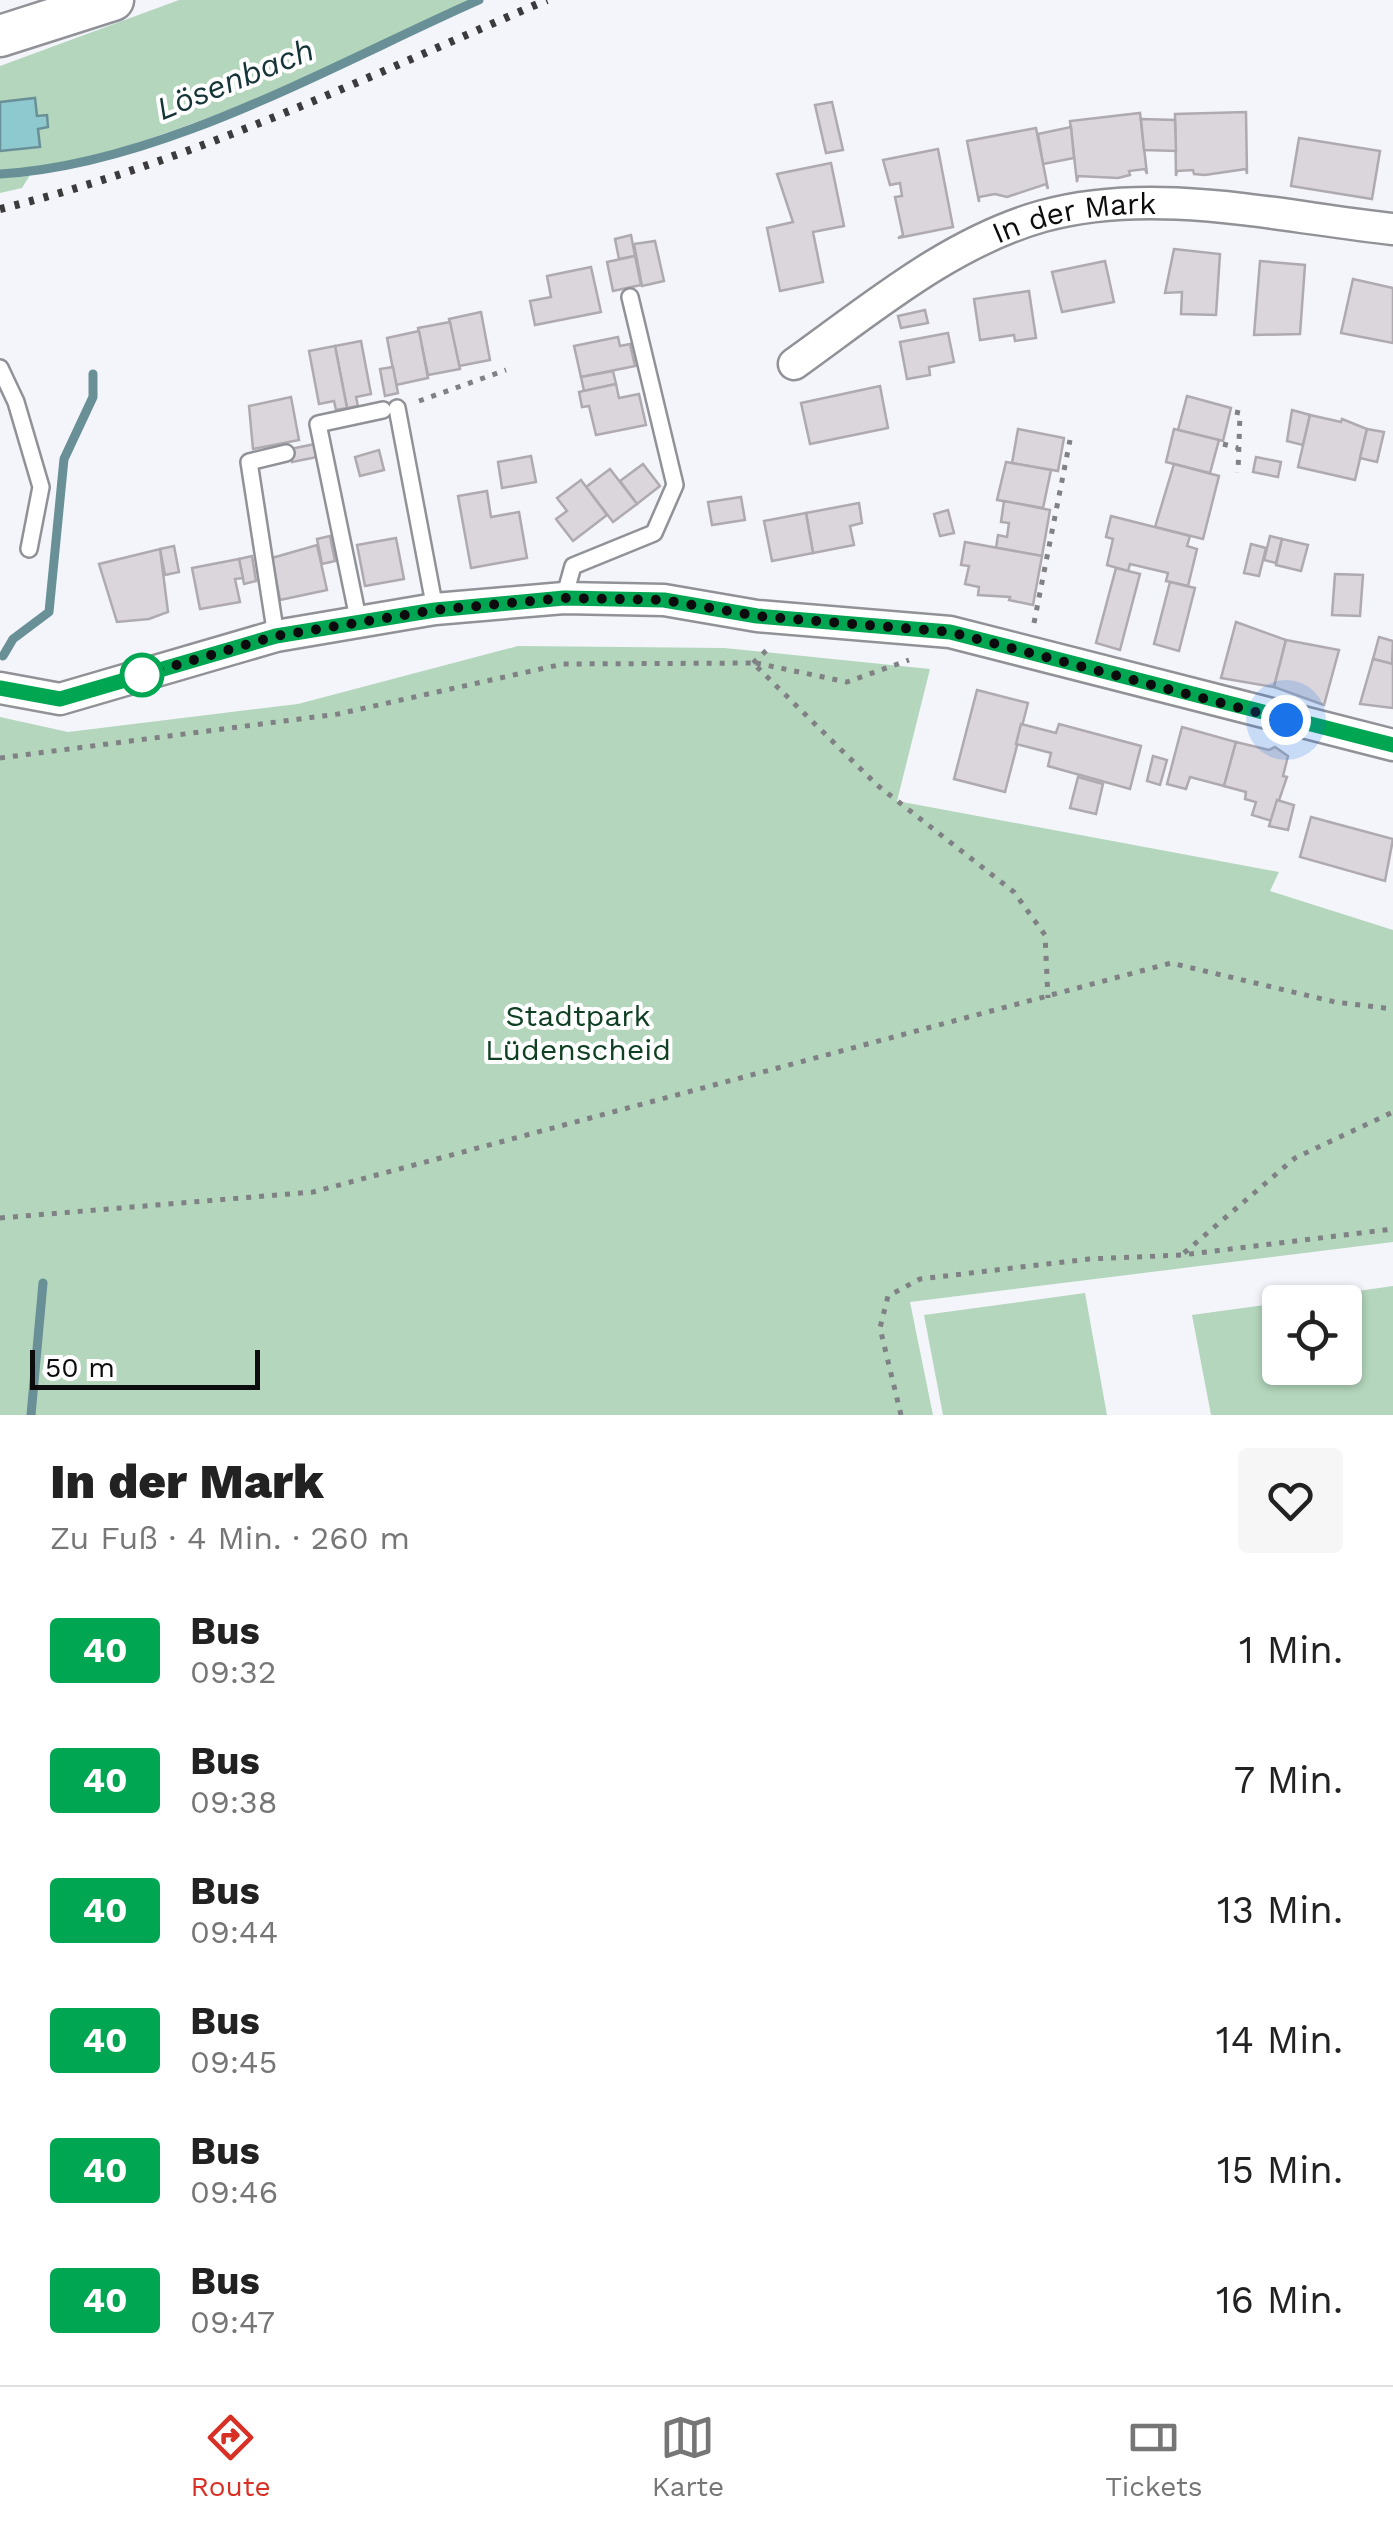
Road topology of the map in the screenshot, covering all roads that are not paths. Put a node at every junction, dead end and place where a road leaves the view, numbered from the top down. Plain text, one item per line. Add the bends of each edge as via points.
1 (113, 0) edge
2 (0, 36) edge
3 (1393, 229) edge
4 (630, 297) dead end
5 (794, 364) dead end
6 (0, 368) edge
7 (286, 454) dead end
8 (29, 549) dead end
9 (564, 598) junction
10 (435, 610) junction
11 (359, 623) junction
12 (276, 636) junction
13 (0, 688) edge
14 (1393, 745) edge

1 - 2 main road
3 - 5 street, In der Mark via 1173,203 1044,216 922,273
4 - 9 lane via 675,485 654,533 573,566
6 - 8 lane via 40,476
7 - 12 lane via 249,462
9 - 10 street
9 - 14 street via 664,600 757,616 950,632 1181,701
10 - 11 street
10 - 11 lane via 390,409 318,424
11 - 12 street
12 - 13 street via 60,699

